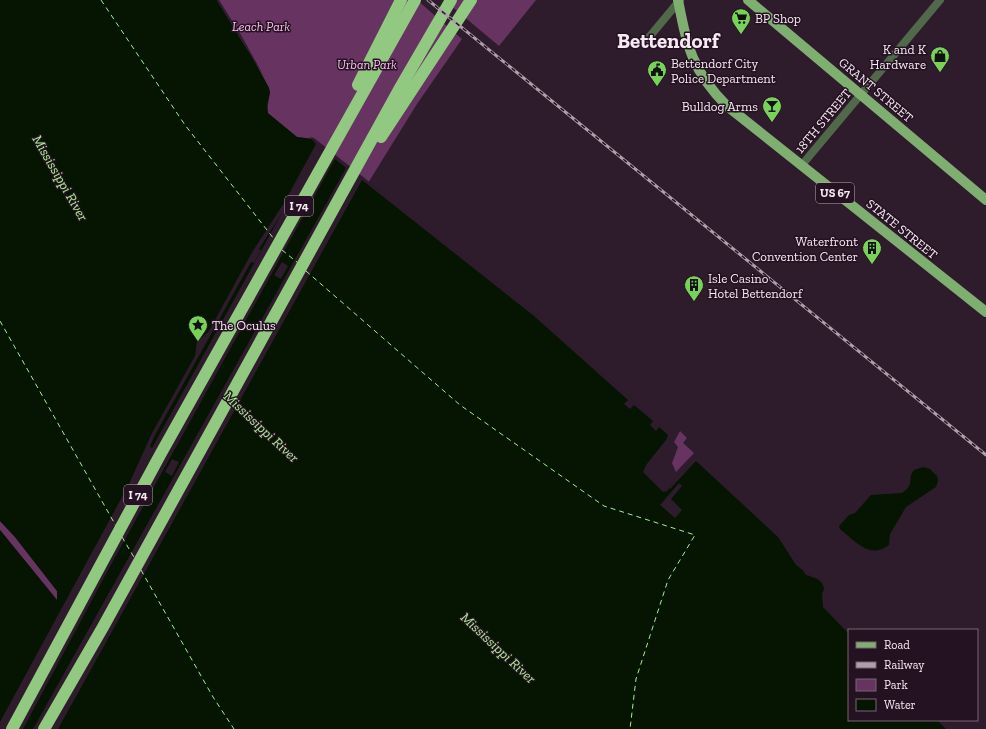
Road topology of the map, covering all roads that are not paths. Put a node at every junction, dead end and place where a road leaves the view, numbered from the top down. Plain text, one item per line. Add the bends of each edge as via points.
1 (401, 0) edge
2 (414, 0) edge
3 (451, 0) edge
4 (471, 0) edge
5 (748, 0) edge
6 (940, 0) edge
7 (679, 1) edge
8 (646, 41) dead end
9 (861, 94) junction
10 (332, 148) junction
11 (358, 166) junction
12 (801, 166) junction
13 (986, 200) edge
14 (986, 312) edge
15 (12, 729) edge
16 (44, 729) edge

1 - 10 highway via 347,107
2 - 10 highway, I 74
3 - 11 highway, I 74
4 - 11 highway via 394,119
5 - 9 main road, GRANT STREET
6 - 9 street, 18TH STREET
7 - 8 street
7 - 12 main road, STATE STREET / US 67 via 686,40 694,63 707,84 726,106
9 - 12 street, 18TH STREET
9 - 13 main road, GRANT STREET
10 - 15 highway, I 74 via 160,455
11 - 16 highway, I 74
12 - 14 main road, STATE STREET / US 67

